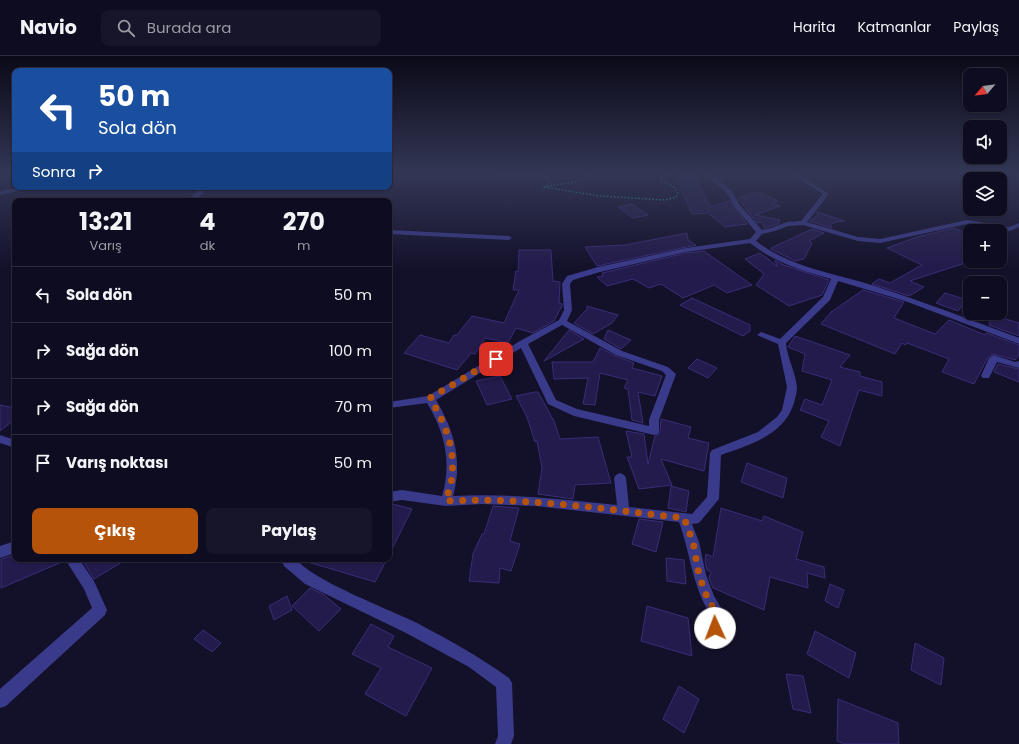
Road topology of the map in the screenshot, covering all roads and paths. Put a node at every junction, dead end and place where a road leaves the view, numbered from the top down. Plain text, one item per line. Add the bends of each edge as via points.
1 (736, 205) edge
2 (817, 205) edge
3 (803, 223) junction
4 (1019, 225) edge
5 (1010, 229) junction
6 (392, 232) edge
7 (760, 232) junction
8 (1019, 232) edge
9 (508, 238) dead end
10 (752, 242) junction
11 (836, 277) junction
12 (562, 322) junction
13 (761, 335) dead end
14 (1019, 341) edge
15 (523, 343) junction
16 (782, 344) junction
17 (1019, 364) edge
18 (986, 376) dead end
19 (430, 398) junction
20 (392, 404) edge
21 (0, 439) edge
22 (12, 443) edge
23 (620, 478) dead end
24 (392, 496) edge
25 (446, 501) junction
26 (624, 512) junction
27 (684, 518) junction
28 (12, 548) edge
29 (0, 552) edge
30 (74, 562) edge
31 (289, 562) edge
32 (712, 640) dead end
33 (0, 700) edge
34 (503, 744) edge

1 - 7 street
2 - 3 street
3 - 5 street via 858,239 880,241 967,222
3 - 7 street via 787,224
4 - 5 street
5 - 8 street
6 - 9 street
7 - 10 street
10 - 11 street via 781,260
10 - 12 street via 723,243 570,278 566,284 568,310
11 - 14 street
11 - 16 street via 827,298
12 - 15 street
12 - 15 street via 619,353 665,369 671,374 654,420 654,431 574,412 552,402
13 - 16 street
15 - 19 street
16 - 27 street via 783,358 792,388 788,410 772,429 737,446 716,452 713,499 695,519
17 - 18 street via 1017,366 994,358
19 - 20 street
19 - 25 street via 450,443 452,474
21 - 22 street
23 - 26 street
24 - 25 street
25 - 26 street via 536,501
26 - 27 street
27 - 32 street via 693,542 699,575 708,600 719,616
28 - 29 street
30 - 33 street via 100,610
31 - 34 street via 310,580 411,628 474,662 504,683 506,736

